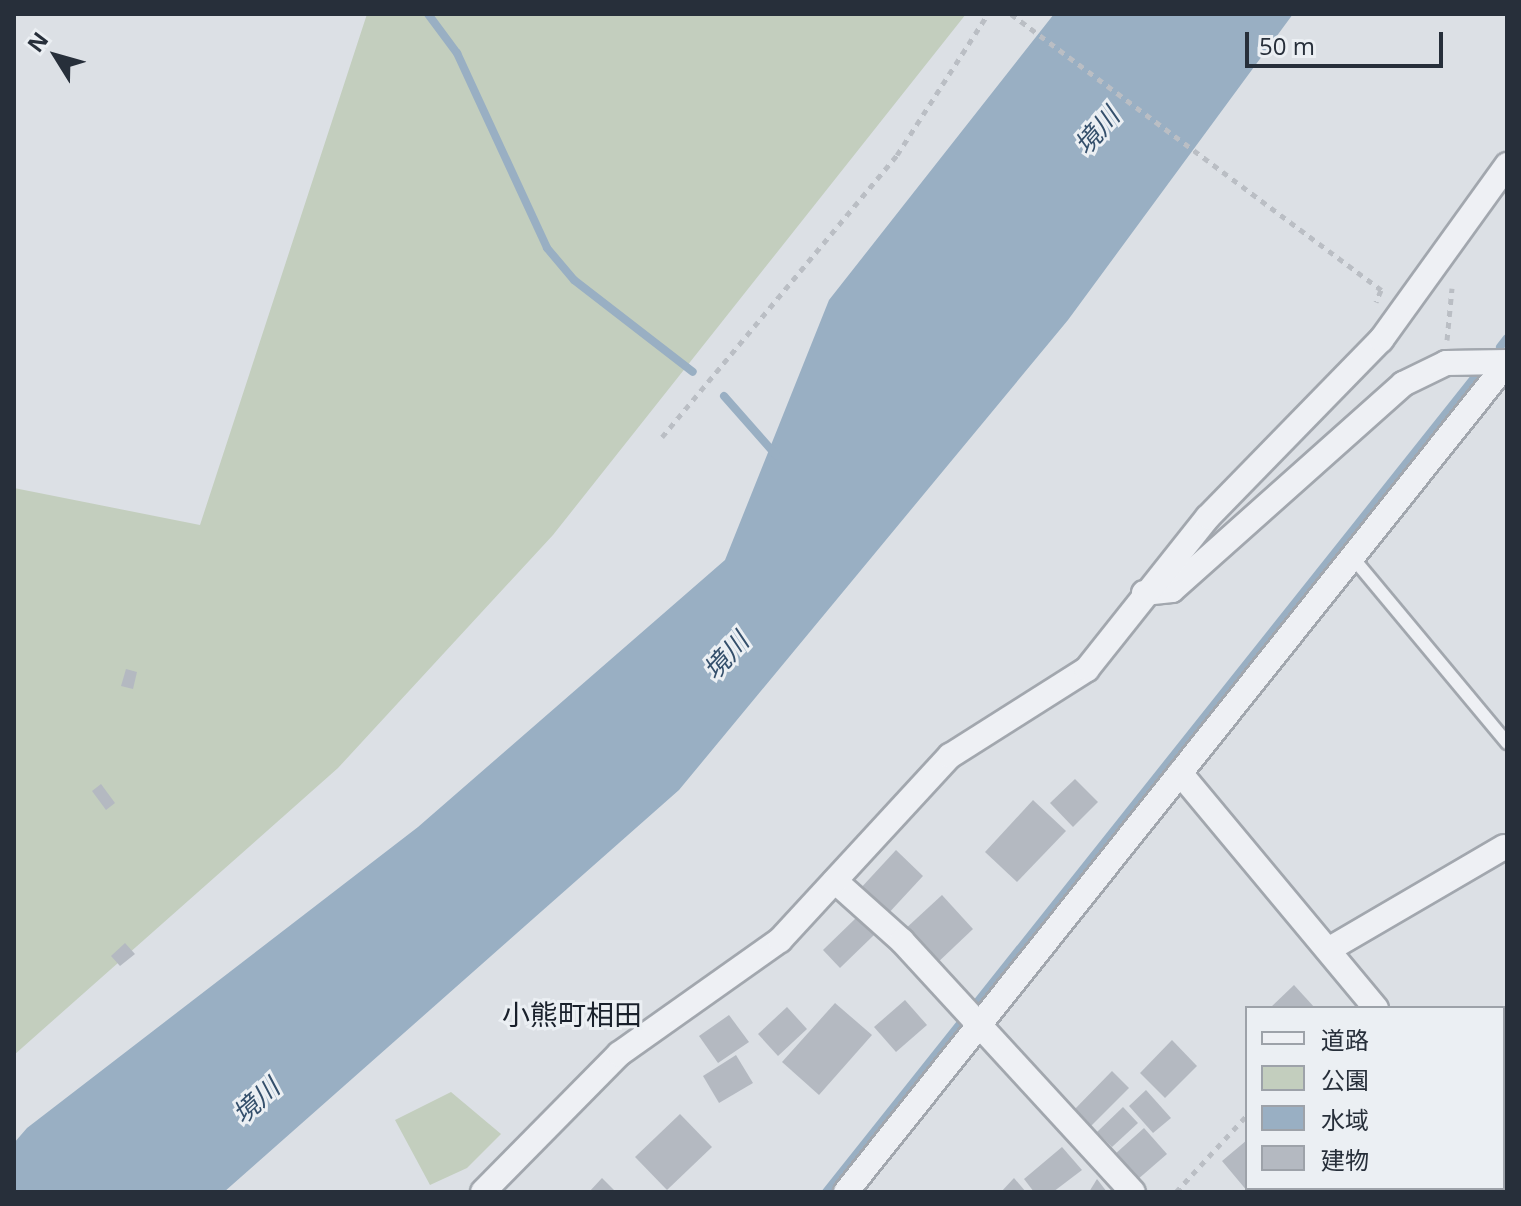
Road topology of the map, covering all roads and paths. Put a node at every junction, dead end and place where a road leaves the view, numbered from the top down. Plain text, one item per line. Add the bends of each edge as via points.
1 (988, 14) edge
2 (1011, 14) edge
3 (1507, 165) edge
4 (1455, 280) dead end
5 (1369, 316) dead end
6 (1461, 361) junction
7 (1507, 362) edge
8 (662, 437) dead end
9 (1353, 558) junction
10 (1144, 593) junction
11 (1507, 743) edge
12 (1180, 773) junction
13 (1506, 848) edge
14 (835, 881) junction
15 (1333, 947) junction
16 (1375, 1006) edge
17 (972, 1017) junction
18 (1245, 1117) edge
19 (483, 1192) edge
20 (846, 1192) edge
21 (1133, 1192) edge
22 (1176, 1192) edge

1 - 8 path via 897,155
2 - 5 path via 1212,170 1381,290
3 - 10 street via 1381,340
4 - 6 path via 1444,325
6 - 7 street
6 - 10 street via 1403,384 1172,590
7 - 9 street
9 - 11 lane
9 - 12 street
10 - 14 street via 1087,669 967,742
12 - 15 street
12 - 17 street
13 - 15 street
14 - 17 street
14 - 19 street via 780,940 619,1054
15 - 16 street
17 - 20 street
17 - 21 street
18 - 22 path

